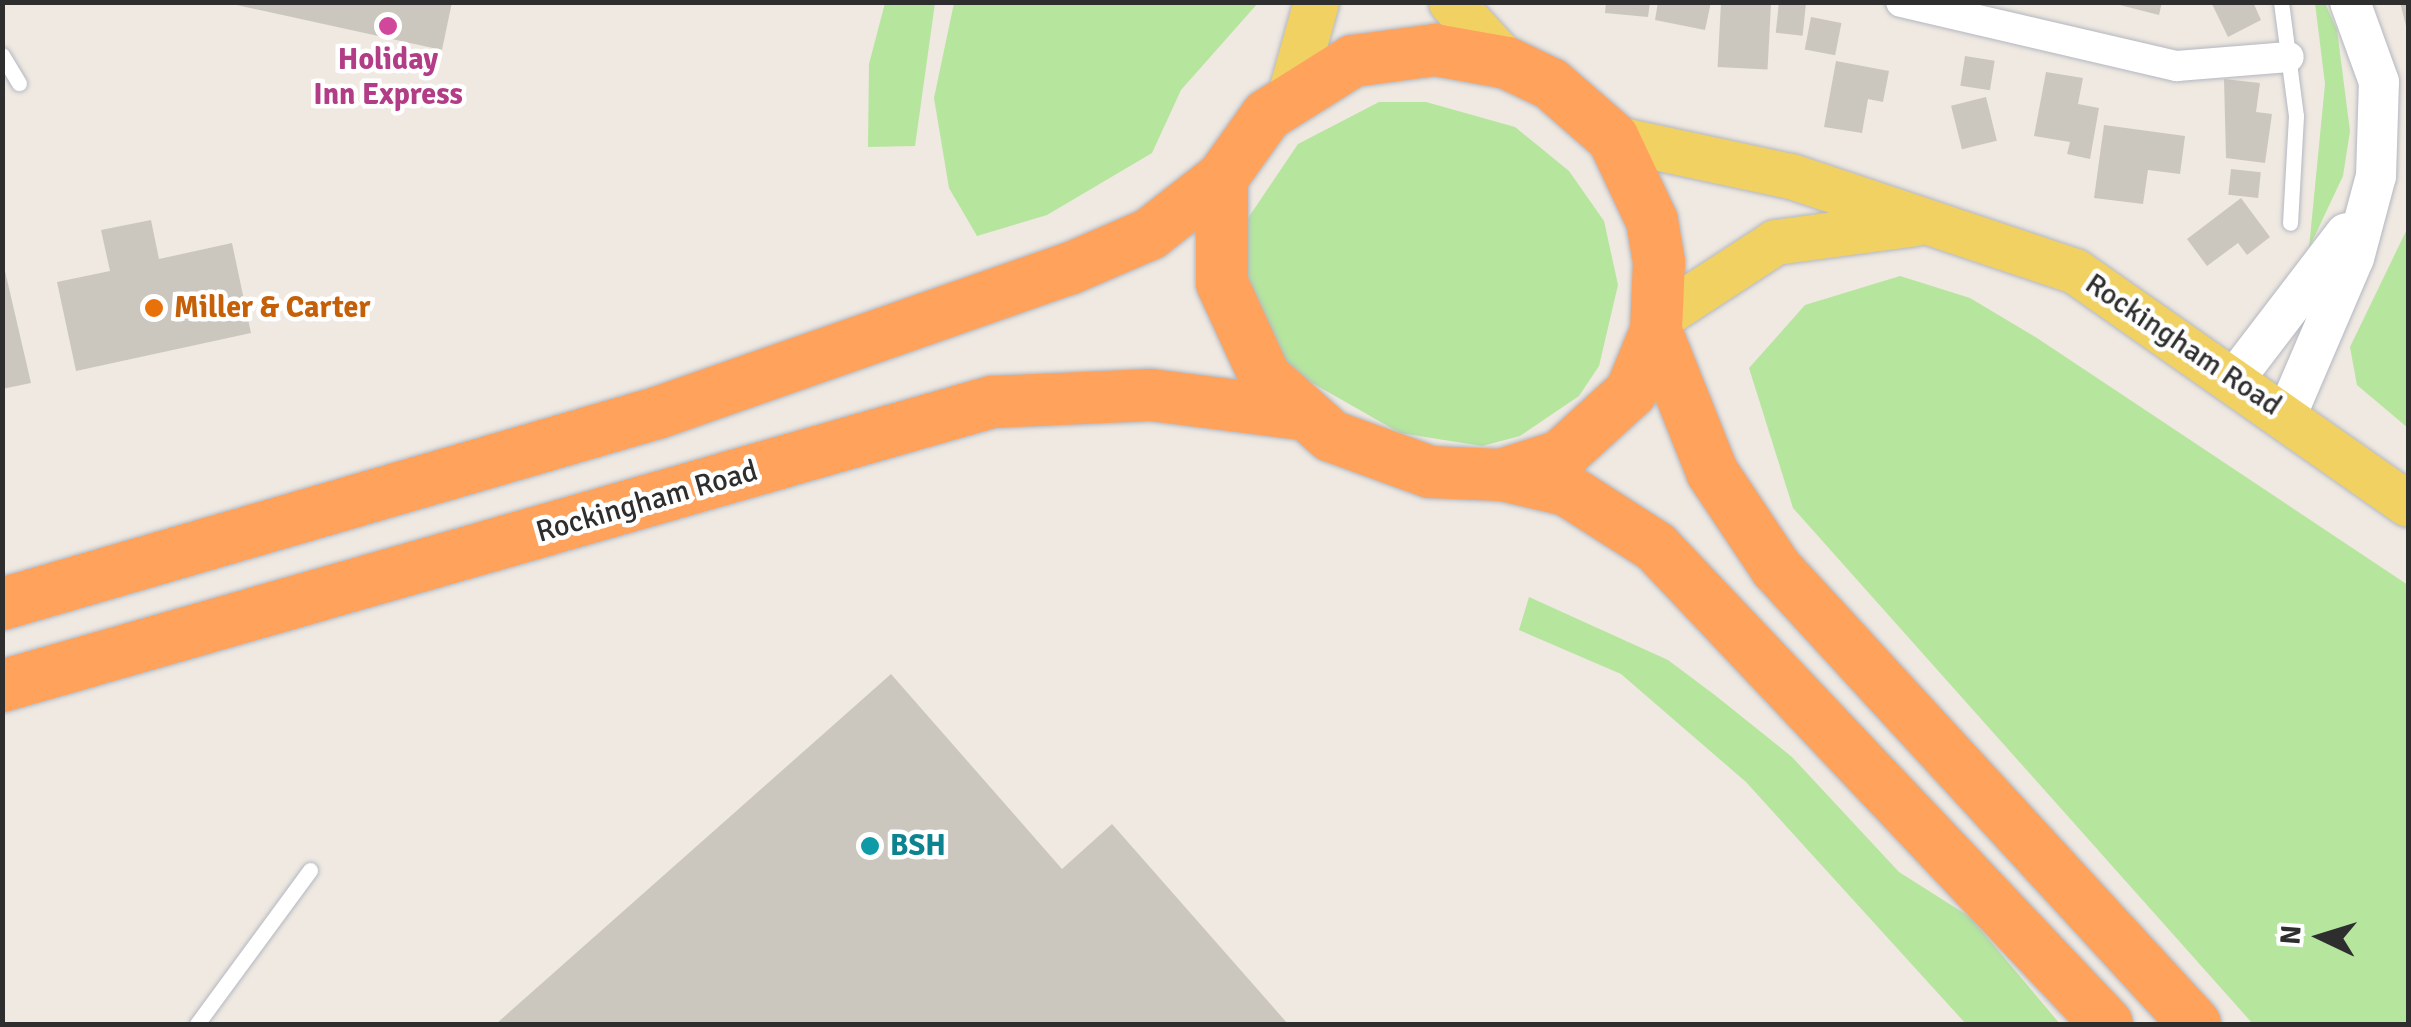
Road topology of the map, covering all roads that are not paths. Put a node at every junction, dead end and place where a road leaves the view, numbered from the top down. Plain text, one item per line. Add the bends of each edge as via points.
1 (1316, 2) edge
2 (1452, 2) edge
3 (1901, 2) edge
4 (2281, 2) edge
5 (2350, 2) edge
6 (2, 55) edge
7 (2289, 57) junction
8 (1506, 63) junction
9 (19, 83) dead end
10 (1290, 95) junction
11 (1613, 138) junction
12 (1222, 178) junction
13 (2367, 206) junction
14 (1938, 221) junction
15 (2290, 223) dead end
16 (1656, 325) junction
17 (2236, 377) junction
18 (1301, 414) junction
19 (2286, 414) junction
20 (1501, 475) junction
21 (2408, 504) edge
22 (2, 604) edge
23 (2, 686) edge
24 (310, 870) dead end
25 (197, 1024) edge
26 (2107, 1024) edge
27 (2195, 1024) edge

1 - 10 main road
2 - 8 main road
3 - 7 street via 2177,66
4 - 7 lane
5 - 13 street via 2379,82
6 - 9 lane
7 - 15 lane
8 - 10 highway via 1402,51 1354,61
8 - 11 highway via 1550,84
10 - 12 highway
11 - 14 main road, Rockingham Road via 1791,176
11 - 16 highway via 1652,221
12 - 18 highway via 1222,283 1238,332
12 - 22 highway via 1150,234 1069,270 657,413
13 - 17 street
13 - 19 street
14 - 16 main road, Rockingham Road via 1775,242
14 - 17 main road, Rockingham Road via 2075,272
16 - 20 highway via 1612,417 1561,456
16 - 27 highway via 1744,528
17 - 19 main road, Rockingham Road
18 - 20 highway via 1396,464
18 - 23 highway, Rockingham Road via 1151,395 992,402
19 - 21 main road, Rockingham Road
20 - 26 highway via 1566,490 1656,546
24 - 25 lane

